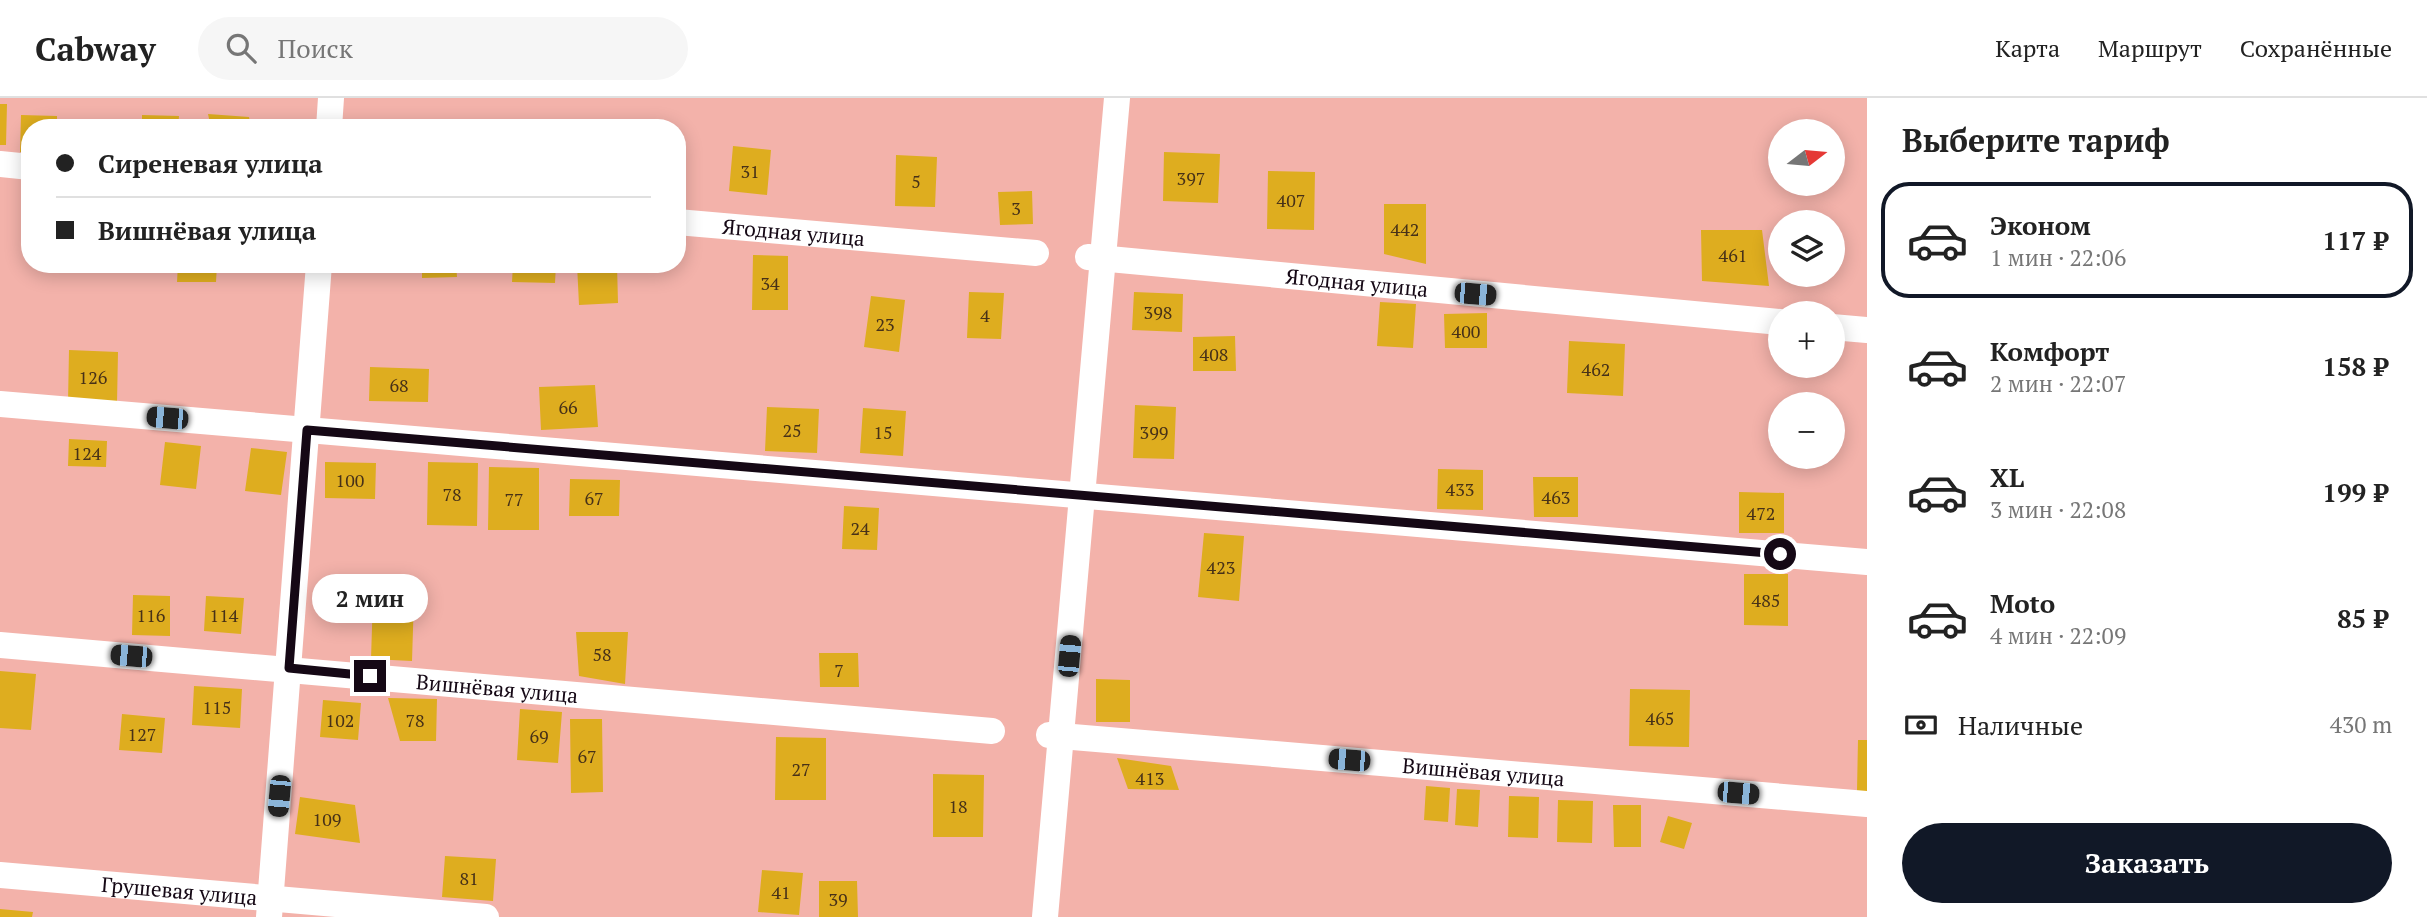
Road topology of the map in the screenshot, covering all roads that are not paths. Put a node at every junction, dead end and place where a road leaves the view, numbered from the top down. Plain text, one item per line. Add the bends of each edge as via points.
1 (331, 98) edge
2 (1117, 98) edge
3 (330, 119) edge
4 (0, 164) edge
5 (21, 166) edge
6 (686, 223) edge
7 (1036, 253) dead end
8 (1095, 258) junction
9 (318, 273) edge
10 (1768, 321) edge
11 (1845, 328) edge
12 (1867, 330) edge
13 (0, 404) edge
14 (307, 430) junction
15 (1082, 495) junction
16 (1867, 562) edge
17 (0, 645) edge
18 (289, 668) junction
19 (992, 731) dead end
20 (1056, 736) junction
21 (1867, 804) edge
22 (0, 875) edge
23 (270, 908) edge
24 (486, 917) edge
25 (1045, 917) edge

1 - 3 street
2 - 8 street
4 - 5 street
6 - 7 street, Ягодная улица
8 - 10 street, Ягодная улица
8 - 15 street
9 - 14 street
11 - 12 street
13 - 14 street
14 - 15 street
14 - 18 street
15 - 16 street
15 - 20 street
17 - 18 street, Вишнёвая улица
18 - 19 street, Вишнёвая улица
18 - 23 street
20 - 21 street, Вишнёвая улица
20 - 25 street
22 - 23 street, Грушевая улица
23 - 24 street, Грушевая улица

